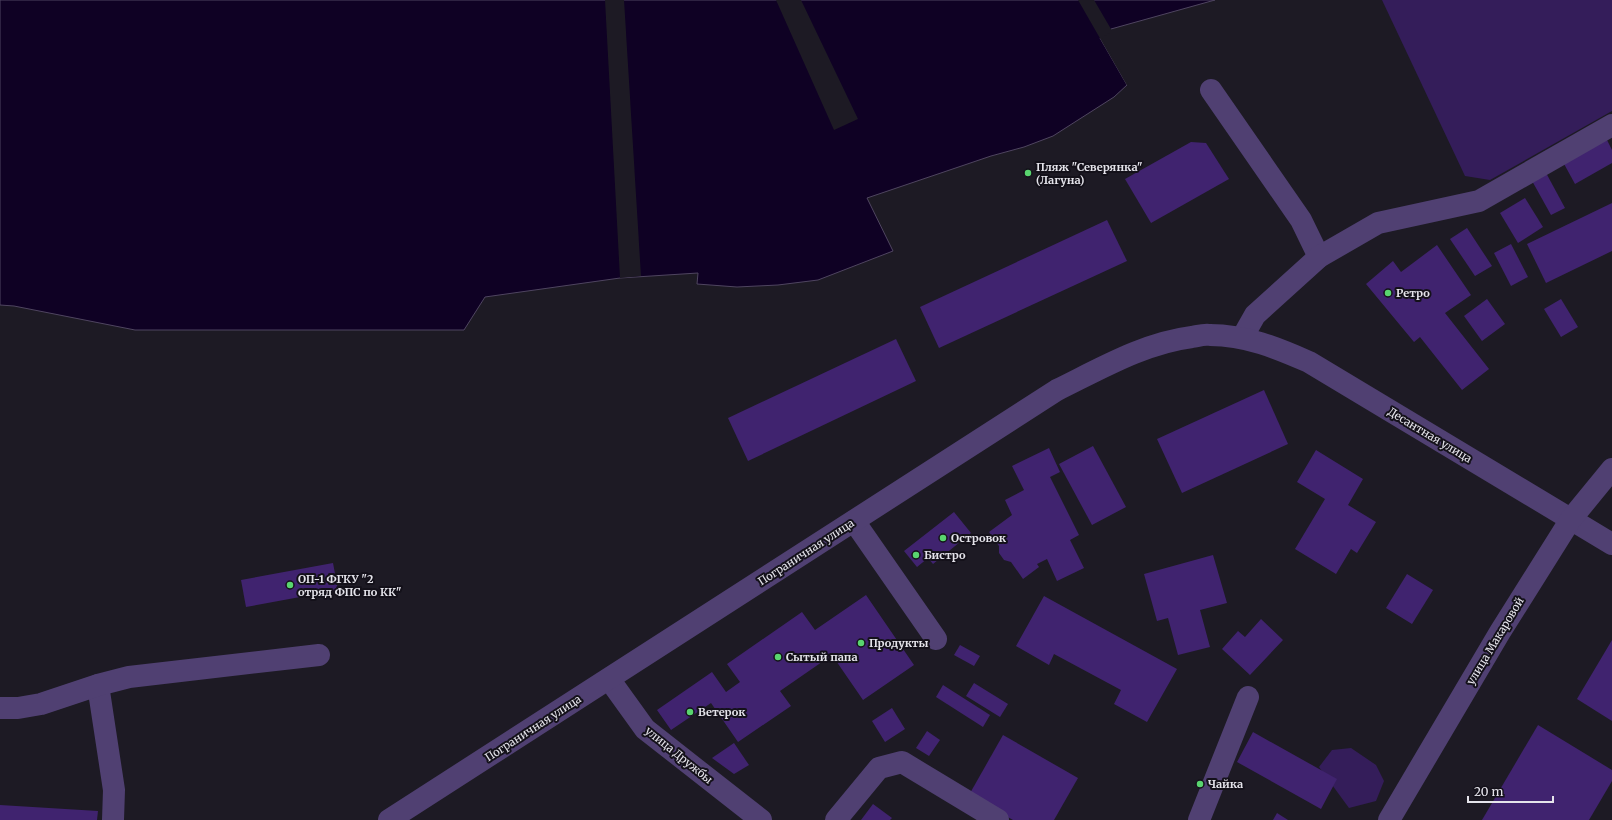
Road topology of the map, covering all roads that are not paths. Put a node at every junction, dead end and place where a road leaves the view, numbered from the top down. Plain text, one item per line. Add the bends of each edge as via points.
1 (1211, 90) dead end
2 (1612, 125) edge
3 (1319, 257) junction
4 (1242, 338) junction
5 (1612, 469) edge
6 (1571, 519) junction
7 (854, 521) junction
8 (1612, 544) edge
9 (936, 639) dead end
10 (319, 655) dead end
11 (609, 679) junction
12 (98, 686) junction
13 (1248, 697) dead end
14 (0, 708) edge
15 (114, 820) edge
16 (389, 820) edge
17 (761, 820) edge
18 (836, 820) edge
19 (998, 820) edge
20 (1199, 820) edge
21 (1389, 820) edge

1 - 3 street via 1301,220
2 - 3 street via 1479,200 1378,223
3 - 4 street via 1255,315
4 - 6 street, Десантная улица via 1271,346 1309,362
4 - 7 street, Пограничная улица via 1209,334 1172,340 1128,355 1057,390
5 - 6 street, улица Макаровой
6 - 8 street, Десантная улица
6 - 21 street, улица Макаровой via 1496,638
7 - 9 street
7 - 11 street, Пограничная улица
10 - 12 street via 129,678
11 - 16 street, Пограничная улица
11 - 17 street, улица Дружбы via 645,729
12 - 14 street via 41,704
12 - 15 street via 114,790
13 - 20 street
18 - 19 street via 879,768 902,762

